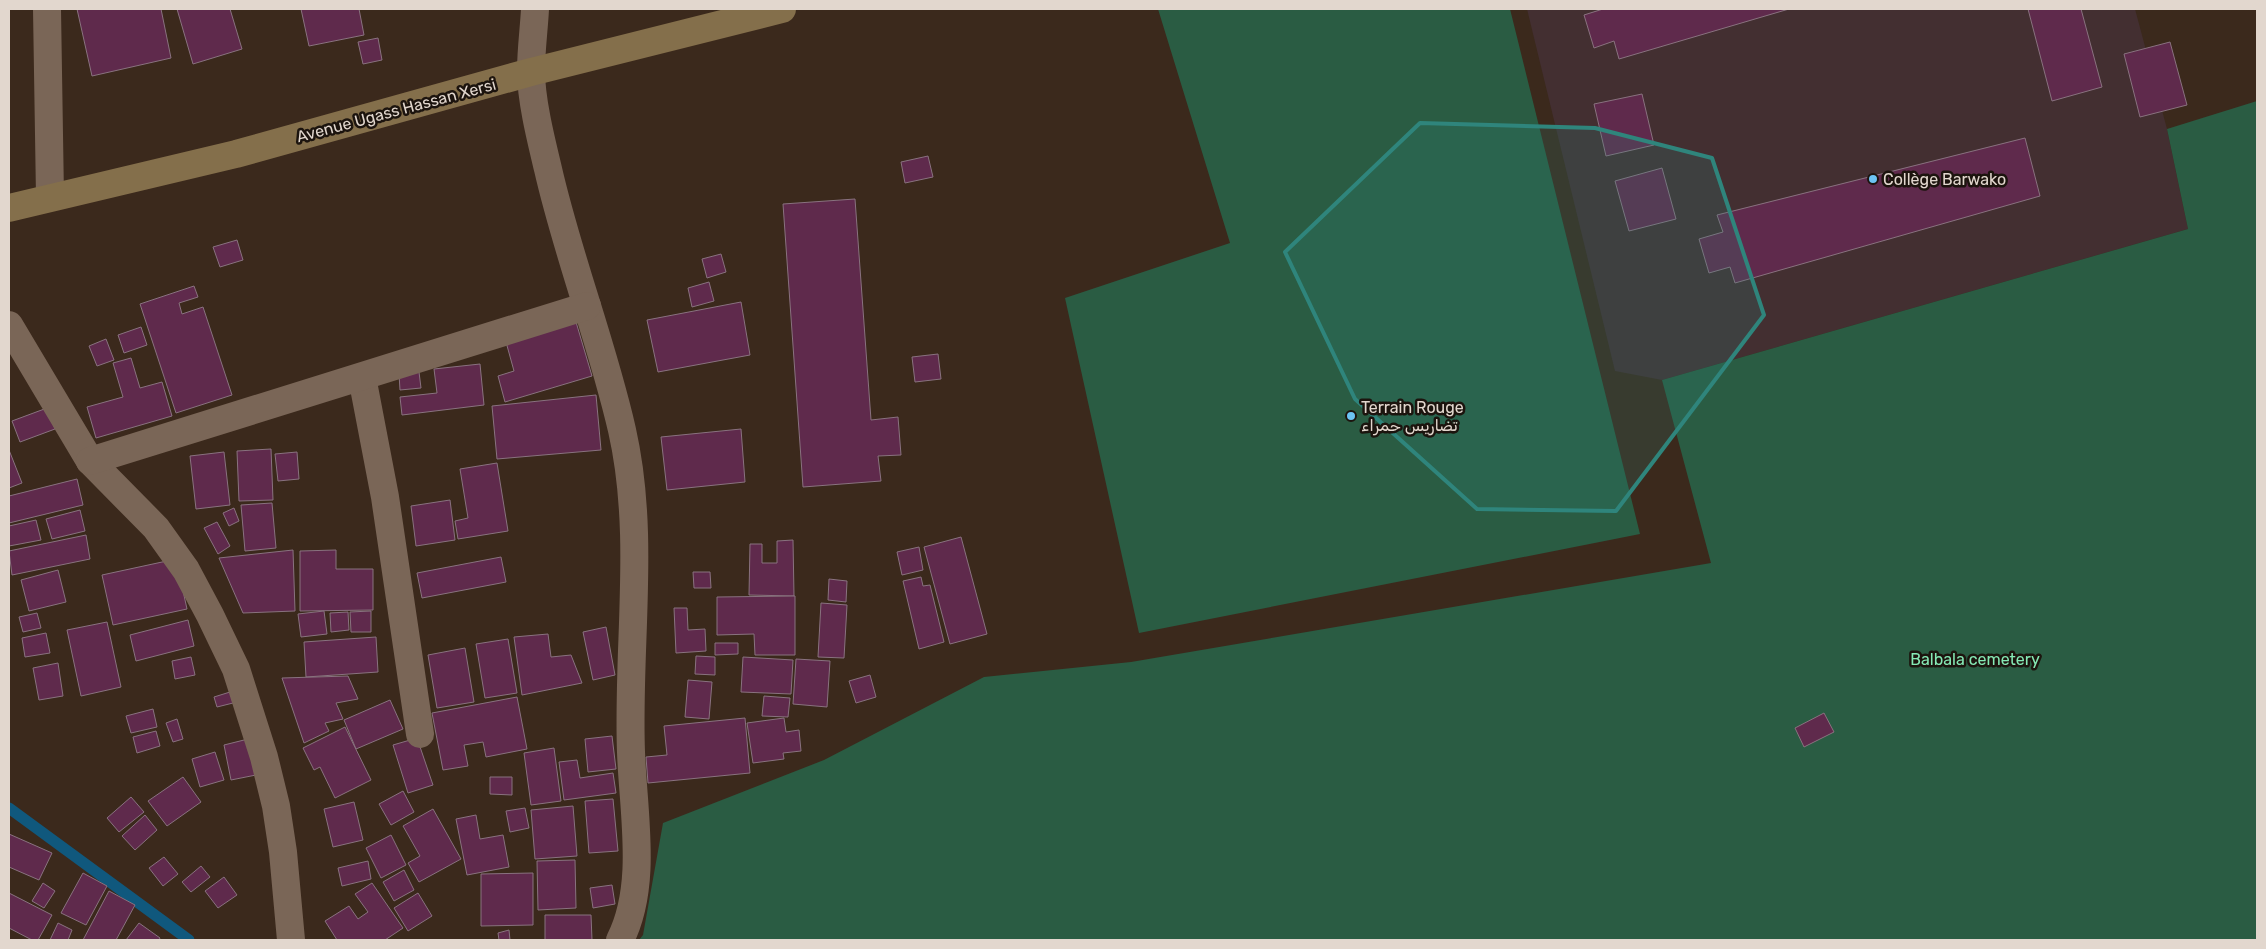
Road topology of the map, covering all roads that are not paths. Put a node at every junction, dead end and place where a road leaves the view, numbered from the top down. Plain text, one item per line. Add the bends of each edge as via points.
1 (47, 9) edge
2 (535, 9) edge
3 (782, 9) edge
4 (531, 72) junction
5 (50, 197) junction
6 (9, 208) edge
7 (587, 306) junction
8 (9, 325) edge
9 (362, 377) junction
10 (90, 462) junction
11 (420, 734) dead end
12 (290, 940) edge
13 (620, 940) edge

1 - 5 street
2 - 4 street
3 - 4 main road, Avenue Ugass Hassan Xersi
4 - 5 main road, Avenue Ugass Hassan Xersi via 236,154
4 - 7 street via 541,139 558,212
5 - 6 main road, Avenue Ugass Hassan Xersi
7 - 9 street
7 - 13 street via 622,430 632,490 636,551 631,750 637,869 633,905
8 - 10 street
9 - 10 street
9 - 11 street via 385,497
10 - 12 street via 156,528 186,570 236,670 276,806

